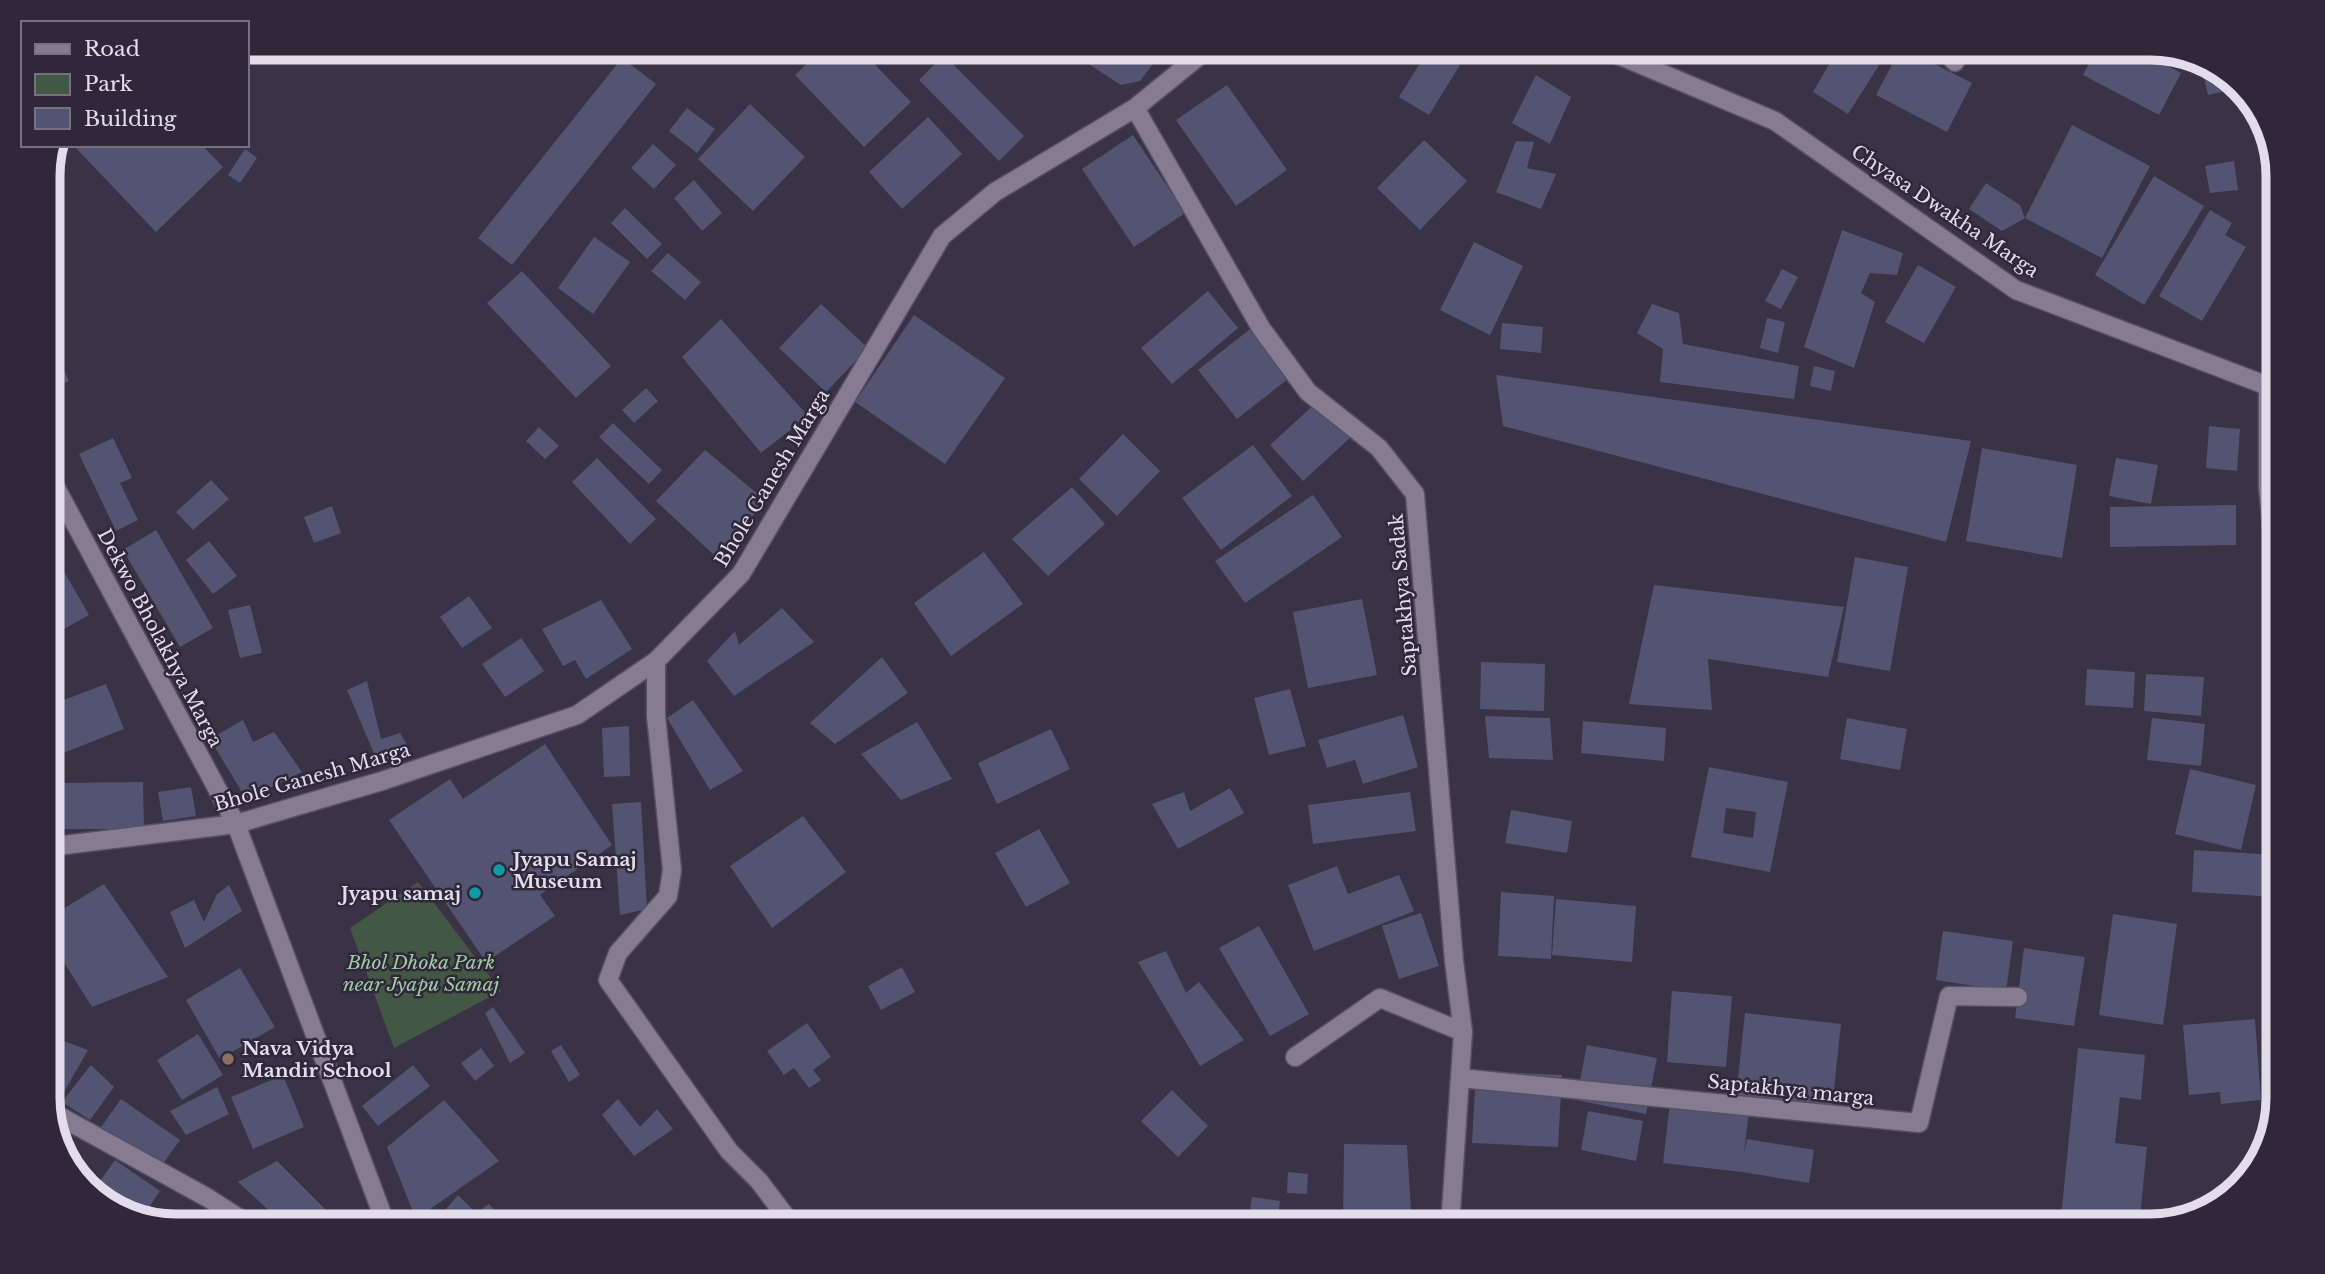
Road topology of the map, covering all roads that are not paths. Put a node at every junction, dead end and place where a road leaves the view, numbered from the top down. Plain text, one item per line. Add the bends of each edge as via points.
1 (1194, 60) edge
2 (1630, 60) edge
3 (1135, 108) junction
4 (2265, 384) edge
5 (60, 495) edge
6 (656, 661) junction
7 (236, 824) junction
8 (60, 846) edge
9 (2018, 998) dead end
10 (1463, 1032) junction
11 (1295, 1057) dead end
12 (1460, 1078) junction
13 (61, 1117) edge
14 (233, 1214) edge
15 (382, 1214) edge
16 (784, 1214) edge
17 (1451, 1214) edge

1 - 3 street
2 - 4 street, Chyasa Dwakha Marga via 1775,121 2016,290
3 - 6 street, Bhole Ganesh Marga via 995,192 942,236 741,574
3 - 10 street, Saptakhya Sadak via 1261,328 1308,392 1380,448 1415,494
5 - 7 street, Dekwo Bholakhya Marga
6 - 7 street, Bhole Ganesh Marga via 577,715
6 - 16 street via 656,716 672,870 668,896 618,953 608,980 729,1151
7 - 8 street, Bhole Ganesh Marga
7 - 15 street, Dekwo Bholakhya Marga
9 - 12 street, Saptakhya marga via 1949,996 1919,1123
10 - 11 street via 1380,998
10 - 12 street, Saptakhya Sadak
12 - 17 street, Saptakhya Sadak
13 - 14 street

